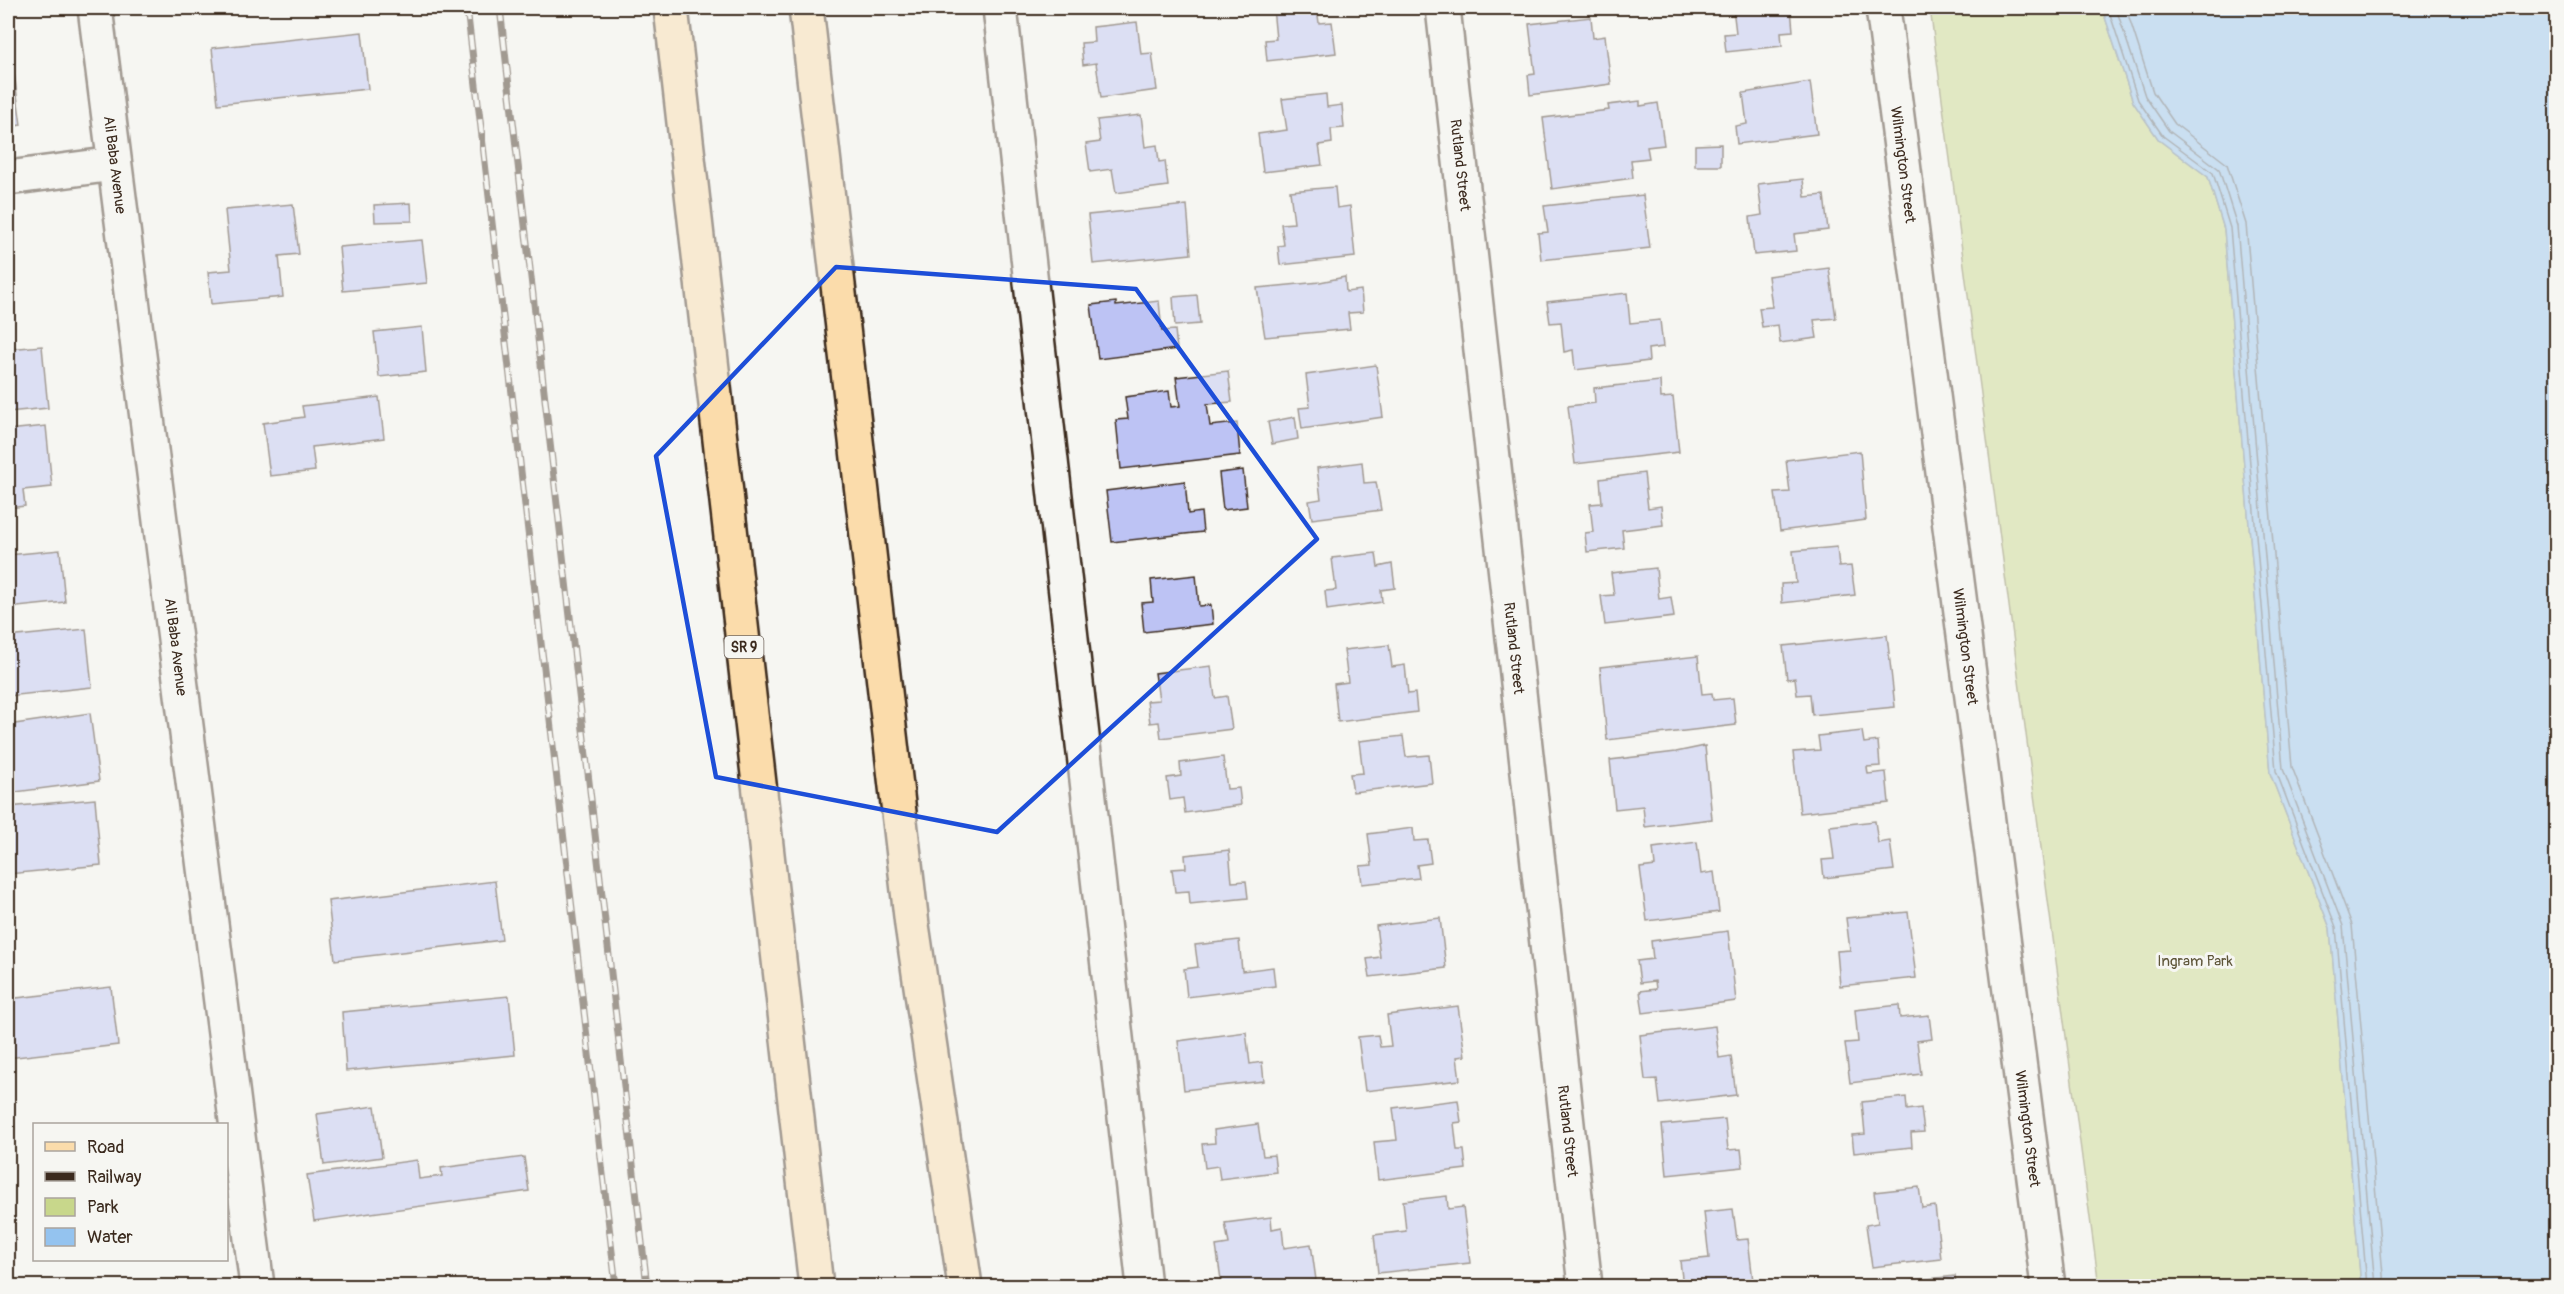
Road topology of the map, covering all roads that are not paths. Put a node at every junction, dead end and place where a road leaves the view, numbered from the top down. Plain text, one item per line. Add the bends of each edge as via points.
1 (95, 8) edge
2 (671, 8) edge
3 (806, 8) edge
4 (1000, 8) edge
5 (1443, 8) edge
6 (1882, 8) edge
7 (114, 164) junction
8 (8, 178) edge
9 (257, 1287) edge
10 (816, 1287) edge
11 (965, 1287) edge
12 (1144, 1287) edge
13 (1585, 1287) edge
14 (2048, 1287) edge

1 - 7 street, Ali Baba Avenue
2 - 10 main road, SR 9
3 - 11 main road via 912,925
4 - 12 street
5 - 13 street, Rutland Street
6 - 14 street, Wilmington Street
7 - 8 street
7 - 9 street, Ali Baba Avenue

